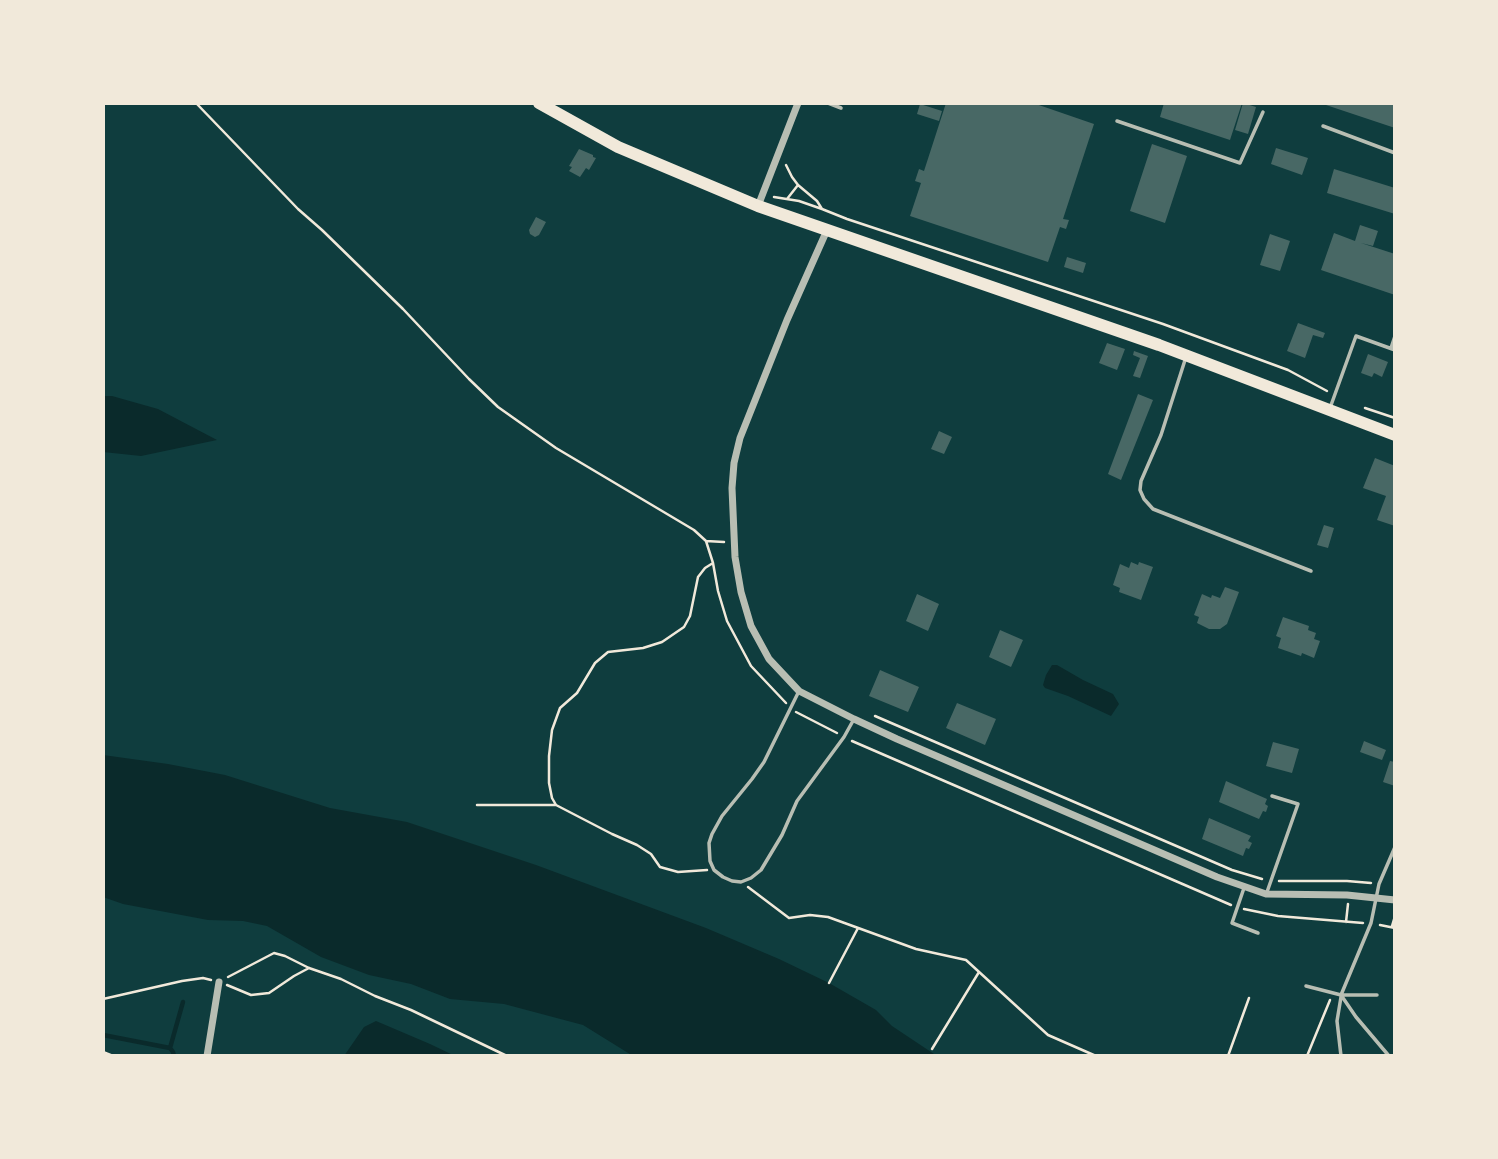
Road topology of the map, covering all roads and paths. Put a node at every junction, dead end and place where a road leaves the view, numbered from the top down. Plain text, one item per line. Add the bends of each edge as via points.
1 (196, 103) edge
2 (539, 103) edge
3 (798, 103) edge
4 (828, 103) edge
5 (841, 108) dead end
6 (1263, 112) dead end
7 (1117, 121) dead end
8 (1322, 126) dead end
9 (780, 150) junction
10 (1395, 153) edge
11 (798, 185) junction
12 (788, 199) junction
13 (761, 201) junction
14 (782, 205) dead end
15 (821, 209) junction
16 (827, 230) junction
17 (1395, 336) edge
18 (1393, 349) edge
19 (1186, 355) junction
20 (1334, 395) junction
21 (1355, 405) dead end
22 (1329, 410) junction
23 (1395, 418) edge
24 (1395, 435) edge
25 (706, 541) junction
26 (734, 541) junction
27 (713, 563) junction
28 (1311, 572) dead end
29 (799, 691) junction
30 (790, 708) junction
31 (869, 713) dead end
32 (854, 719) junction
33 (844, 737) junction
34 (1272, 796) dead end
35 (477, 805) dead end
36 (556, 805) junction
37 (1395, 847) edge
38 (714, 870) junction
39 (1271, 881) junction
40 (741, 882) junction
41 (1379, 884) junction
42 (1244, 886) junction
43 (1266, 894) junction
44 (1375, 897) junction
45 (1395, 900) edge
46 (1348, 904) dead end
47 (1237, 907) junction
48 (1395, 916) edge
49 (1346, 922) junction
50 (1371, 923) junction
51 (1393, 927) edge
52 (858, 929) junction
53 (1258, 933) dead end
54 (979, 972) junction
55 (219, 982) joint
56 (829, 983) dead end
57 (1306, 986) dead end
58 (1333, 994) junction
59 (1341, 995) junction
60 (1377, 995) dead end
61 (1249, 998) dead end
62 (932, 1049) dead end
63 (103, 1052) edge
64 (113, 1056) edge
65 (207, 1056) edge
66 (506, 1056) edge
67 (1096, 1056) edge
68 (1227, 1056) edge
69 (1307, 1056) edge
70 (1341, 1056) edge
71 (1389, 1056) edge

1 - 25 path via 498,407
2 - 13 highway via 618,147
3 - 9 street
4 - 5 lane
6 - 7 lane via 1240,163
8 - 10 lane
9 - 11 path
9 - 13 street
11 - 12 path
11 - 15 path
12 - 13 path
12 - 14 path
12 - 15 path
13 - 16 highway
15 - 20 path via 1163,324 1288,370
16 - 19 highway
16 - 26 street via 740,438 733,463
17 - 18 lane
18 - 20 lane via 1356,336
19 - 22 highway
19 - 28 lane via 1141,481 1144,499 1153,509
20 - 22 lane
21 - 23 path
22 - 24 highway
25 - 26 path
25 - 27 path
26 - 29 street via 751,626 769,659
27 - 30 path via 727,621 742,650
27 - 36 path via 698,577 684,627 662,642 608,652 560,709 549,756 549,783
29 - 30 lane
29 - 32 street
30 - 33 path
30 - 38 lane via 764,761 716,825 709,843
31 - 39 path via 1233,870
32 - 33 lane
32 - 42 street
33 - 40 lane via 797,801 761,870
33 - 47 path
34 - 39 lane via 1298,804
35 - 36 path
36 - 38 path via 638,845 660,867 678,872
37 - 41 lane
38 - 40 lane
39 - 41 path
39 - 43 lane
40 - 52 path via 789,918 828,917
41 - 44 lane
42 - 43 street
42 - 47 lane
43 - 44 street
44 - 45 street
44 - 50 lane
46 - 49 path
47 - 49 path
47 - 53 lane via 1232,923
48 - 51 path
49 - 50 path
50 - 51 path
50 - 59 lane
52 - 54 path via 966,960
52 - 56 path
54 - 62 path
54 - 67 path via 1048,1035
55 - 65 street
55 - 66 path via 274,953
57 - 58 lane
58 - 59 lane
58 - 69 path
59 - 60 lane
59 - 70 lane via 1337,1021
59 - 71 lane
61 - 68 path
63 - 64 path

